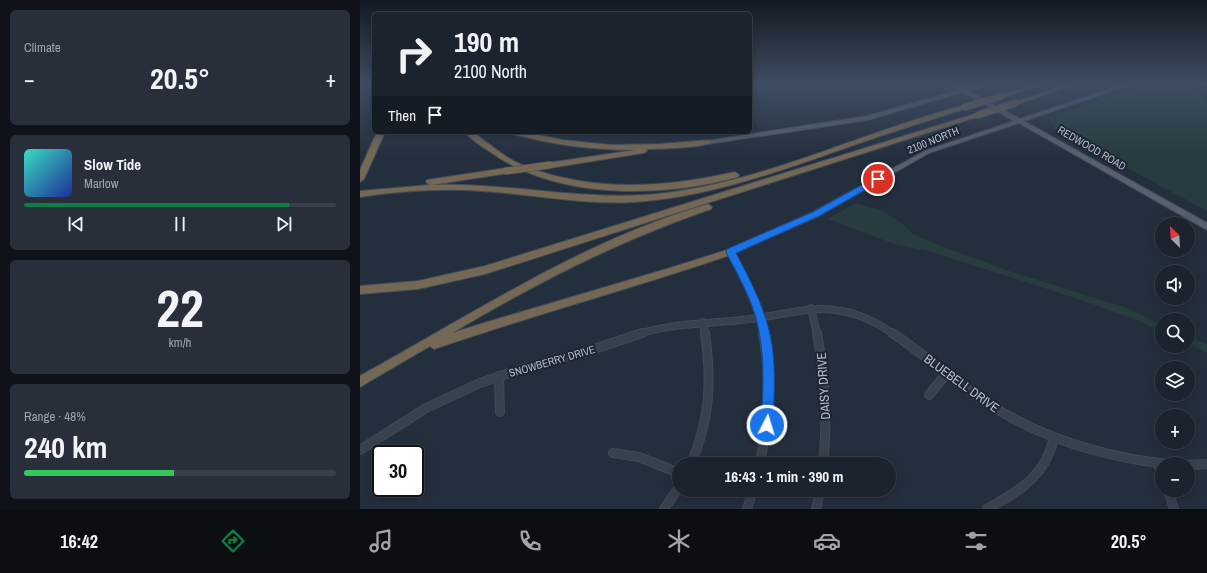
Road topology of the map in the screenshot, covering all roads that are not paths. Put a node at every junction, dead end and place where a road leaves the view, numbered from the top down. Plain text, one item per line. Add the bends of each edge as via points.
1 (902, 109) edge
2 (962, 109) edge
3 (998, 109) edge
4 (998, 109) edge
5 (1057, 109) edge
6 (1020, 121) junction
7 (887, 131) junction
8 (380, 134) edge
9 (472, 134) edge
10 (524, 134) edge
11 (708, 142) junction
12 (882, 146) junction
13 (360, 179) edge
14 (374, 192) junction
15 (363, 194) edge
16 (1207, 226) edge
17 (730, 252) junction
18 (360, 290) edge
19 (811, 308) junction
20 (761, 318) junction
21 (703, 322) junction
22 (380, 370) junction
23 (947, 373) junction
24 (499, 376) junction
25 (360, 382) edge
26 (929, 395) dead end
27 (500, 412) dead end
28 (1054, 438) junction
29 (360, 450) edge
30 (613, 453) dead end
31 (694, 457) edge
32 (761, 457) edge
33 (823, 457) edge
34 (1155, 463) edge
35 (1207, 464) edge
36 (1195, 465) edge
37 (672, 470) edge
38 (672, 497) edge
39 (751, 497) edge
40 (819, 497) edge
41 (1170, 497) edge
42 (664, 509) edge
43 (747, 509) edge
44 (816, 509) edge
45 (987, 509) edge
46 (1174, 509) edge

1 - 11 main road via 855,120
2 - 7 highway, bridge
3 - 6 main road, REDWOOD ROAD
4 - 12 highway, bridge
5 - 6 main road, 2100 NORTH
6 - 16 main road, REDWOOD ROAD
6 - 17 main road, 2100 NORTH via 927,152 816,214
7 - 9 highway via 726,177 682,185 636,187 581,183 537,173 504,158
7 - 14 highway via 726,184 659,197 588,199 456,187
8 - 13 highway
10 - 11 highway via 553,141 608,146
11 - 14 highway, bridge
12 - 18 highway via 485,270 418,285
12 - 22 highway via 698,210 608,245 530,284
14 - 15 highway
17 - 20 street via 749,286
17 - 22 highway via 465,333
19 - 20 street, BLUEBELL DRIVE
19 - 23 street, BLUEBELL DRIVE via 839,310 864,318 899,337
19 - 33 street, DAISY DRIVE via 825,380
20 - 21 street, SNOWBERRY DRIVE
20 - 32 street via 770,380 768,416
21 - 24 street, SNOWBERRY DRIVE via 658,329
21 - 31 street via 710,364 710,393 703,434
22 - 25 highway
23 - 26 street
23 - 28 street, BLUEBELL DRIVE via 1001,411
24 - 27 street
24 - 29 street, SNOWBERRY DRIVE via 433,404
28 - 34 street, BLUEBELL DRIVE via 1108,455
28 - 45 street via 1050,457 1040,473 1026,486
30 - 37 street via 642,457
35 - 36 street
38 - 42 street
39 - 43 street
40 - 44 street
41 - 46 street

